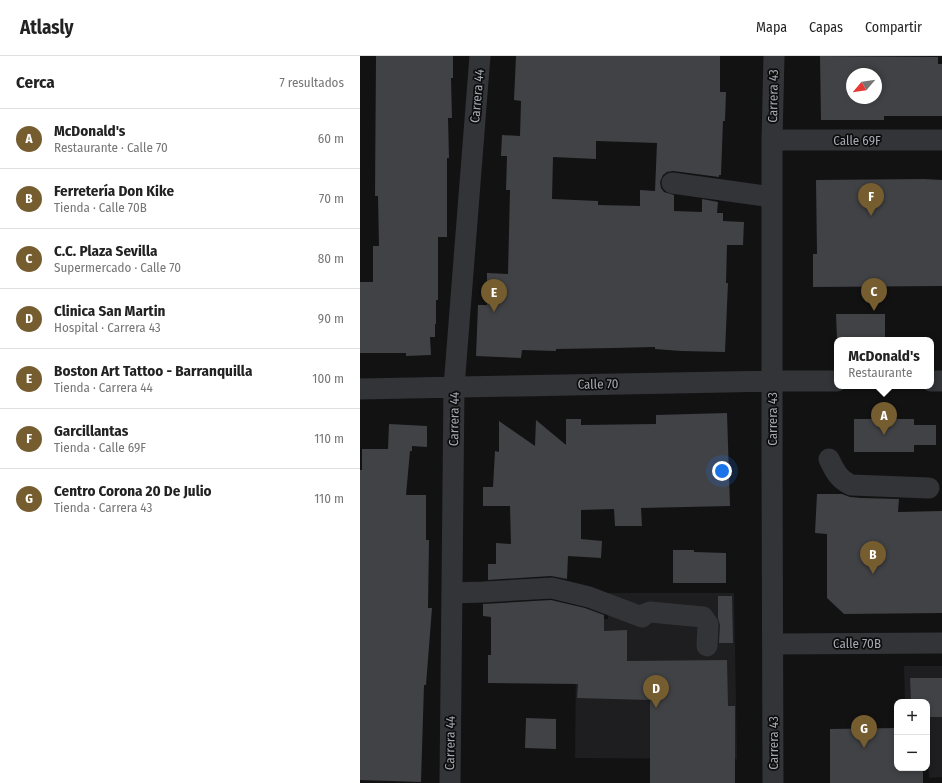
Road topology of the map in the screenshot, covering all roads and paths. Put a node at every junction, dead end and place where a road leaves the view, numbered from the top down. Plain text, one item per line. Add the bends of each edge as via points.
1 (480, 56) edge
2 (774, 56) edge
3 (772, 140) junction
4 (942, 140) edge
5 (672, 183) dead end
6 (772, 197) junction
7 (772, 381) junction
8 (834, 381) edge
9 (454, 387) junction
10 (360, 389) edge
11 (829, 459) dead end
12 (929, 488) dead end
13 (452, 593) junction
14 (942, 643) edge
15 (773, 644) junction
16 (707, 646) dead end
17 (450, 783) edge
18 (773, 783) edge

1 - 9 street, Carrera 44
2 - 3 street, Carrera 43
3 - 4 street, Calle 69F
3 - 6 street, Carrera 43
5 - 6 street
6 - 7 street, Carrera 43
7 - 8 street, Calle 70
7 - 9 street, Calle 70
7 - 15 street, Carrera 43
9 - 10 street, Calle 70
9 - 13 street, Carrera 44
11 - 12 street via 842,481 851,485
13 - 16 street via 552,588 589,597 642,617 650,612 703,617 708,624
13 - 17 street, Carrera 44
14 - 15 street, Calle 70B
15 - 18 street, Carrera 43

